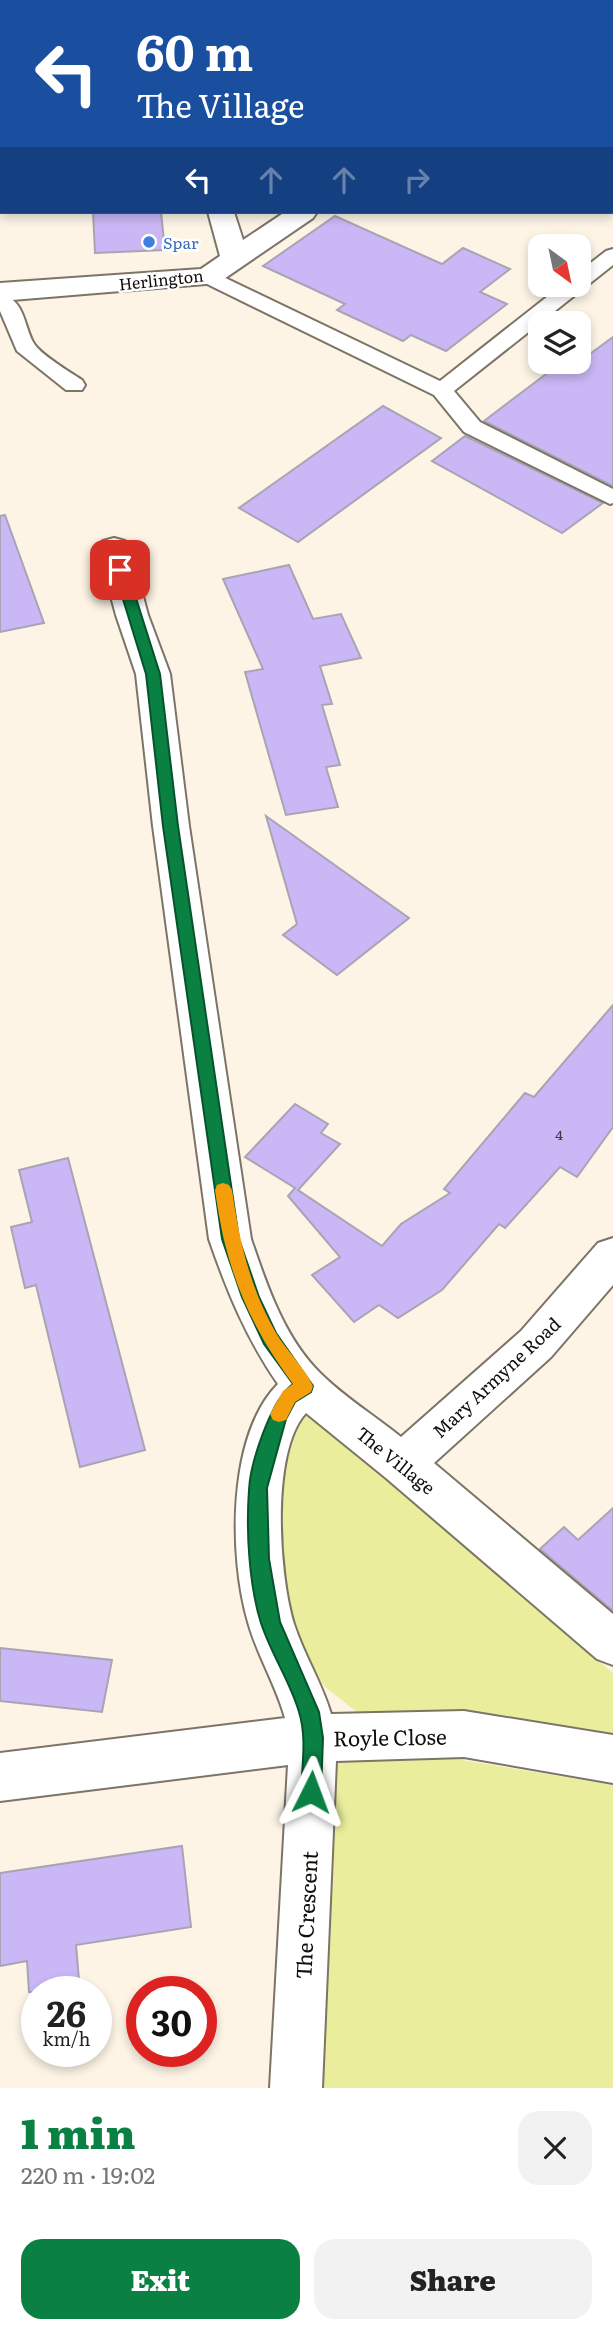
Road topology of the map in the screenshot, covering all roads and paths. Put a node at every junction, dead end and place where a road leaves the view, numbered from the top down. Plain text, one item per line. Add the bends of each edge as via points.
1 (222, 214) edge
2 (300, 214) edge
3 (236, 258) junction
4 (208, 277) junction
5 (0, 292) edge
6 (559, 298) edge
7 (0, 300) edge
8 (74, 384) dead end
9 (442, 390) junction
10 (610, 497) dead end
11 (114, 548) dead end
12 (613, 1255) edge
13 (304, 1386) junction
14 (402, 1464) junction
15 (613, 1643) edge
16 (313, 1738) junction
17 (613, 1759) edge
18 (0, 1777) edge
19 (296, 2088) edge

1 - 3 street
2 - 3 street, Herlington
3 - 4 street, Herlington
4 - 5 street, Herlington
4 - 9 lane
6 - 9 lane
7 - 8 lane via 13,313 24,347
9 - 10 lane via 472,426
11 - 13 street, The Village via 153,674 230,1239 270,1338
12 - 14 street, Mary Armyne Road via 536,1344
13 - 14 street, The Village
13 - 16 street, The Crescent via 289,1397 277,1418 258,1488 259,1547 271,1622 309,1712
14 - 15 street, The Village
16 - 17 street, Royle Close via 464,1734
16 - 18 street, Royle Close
16 - 19 street, The Crescent

